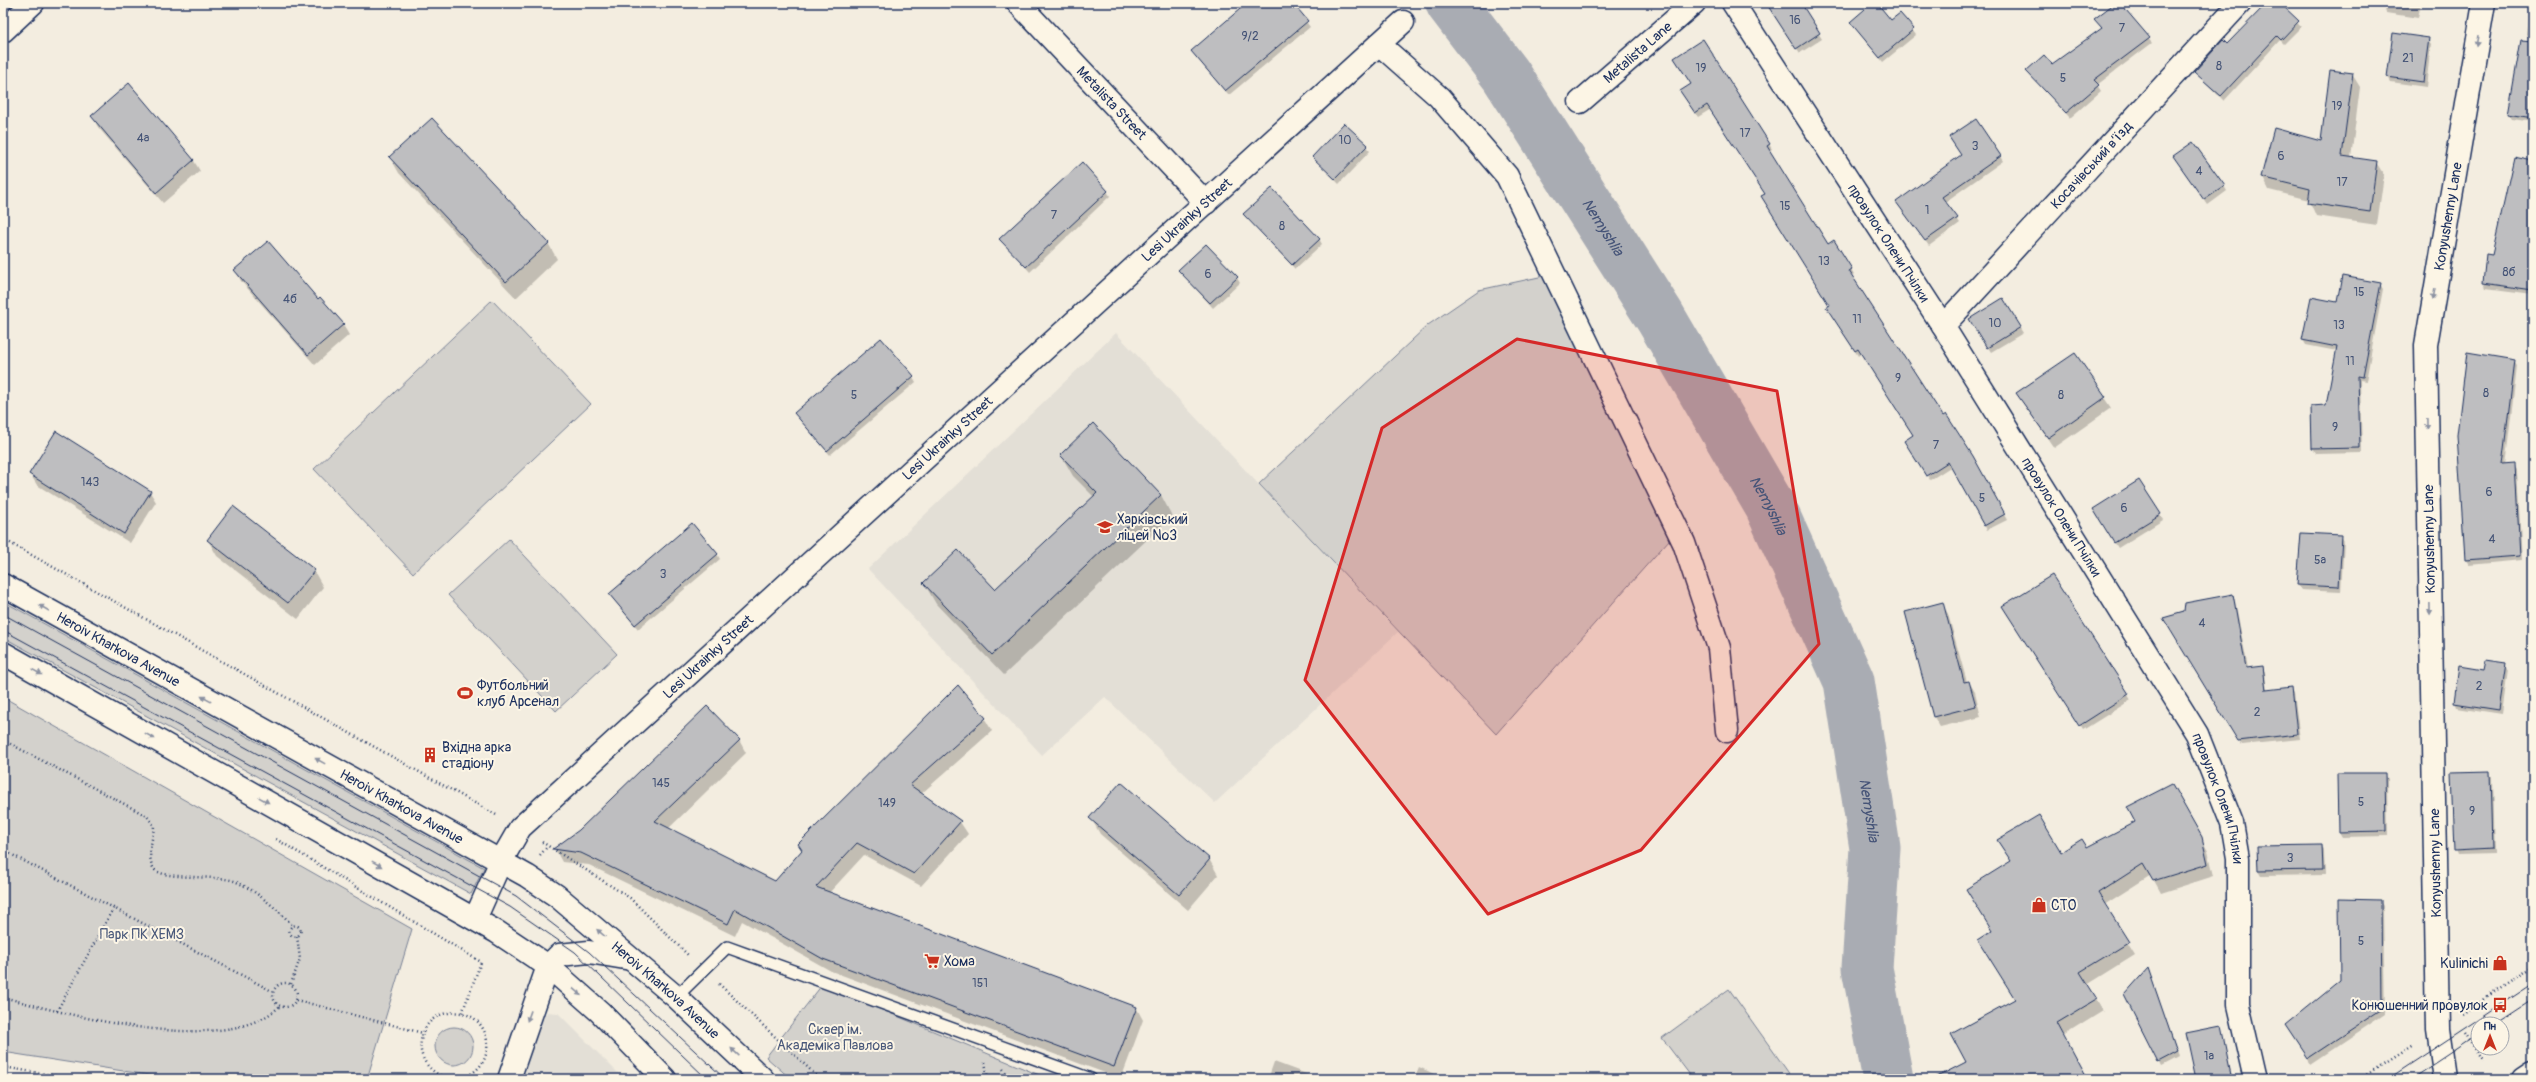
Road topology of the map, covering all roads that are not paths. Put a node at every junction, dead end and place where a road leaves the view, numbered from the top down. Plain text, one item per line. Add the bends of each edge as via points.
1 (33, 3) edge
2 (1018, 3) edge
3 (1694, 3) edge
4 (1733, 3) edge
5 (2240, 3) edge
6 (2484, 3) edge
7 (1403, 22) dead end
8 (3, 31) edge
9 (1379, 44) junction
10 (1580, 102) dead end
11 (1206, 203) junction
12 (1943, 326) junction
13 (3, 585) edge
14 (3, 653) edge
15 (1727, 731) dead end
16 (501, 861) junction
17 (475, 919) junction
18 (631, 959) junction
19 (548, 966) junction
20 (676, 997) junction
21 (2533, 1073) edge
22 (509, 1079) edge
23 (665, 1079) edge
24 (763, 1079) edge
25 (1091, 1079) edge
26 (2255, 1079) edge
27 (2445, 1079) edge
28 (2524, 1079) edge

1 - 8 street
2 - 11 street, Metalista Street
3 - 10 street, Metalista Lane
4 - 12 street, провулок Олени Пчілки
5 - 12 street, Косачівський в’їзд
6 -> 27 street, Konyushenny Lane via 2426,345 2446,1025
7 - 9 street, Lesi Ukrainky Street
9 - 11 street, Lesi Ukrainky Street
9 - 15 street via 1439,97 1507,176 1684,543 1719,648
11 - 16 street, Lesi Ukrainky Street via 520,828
12 - 26 street, провулок Олени Пчілки via 2197,734 2232,823 2238,858 2238,1005
16 -> 13 street, Heroiv Kharkova Avenue
14 -> 17 street
16 - 17 street, Lesi Ukrainky Street
18 -> 16 street, Heroiv Kharkova Avenue via 557,896
17 - 19 street
18 - 19 street via 575,952 559,955
18 - 20 street, Heroiv Kharkova Avenue
19 -> 22 street
19 -> 23 street via 600,1012
24 -> 20 street, Heroiv Kharkova Avenue
20 - 25 lane via 727,947
21 - 28 street

